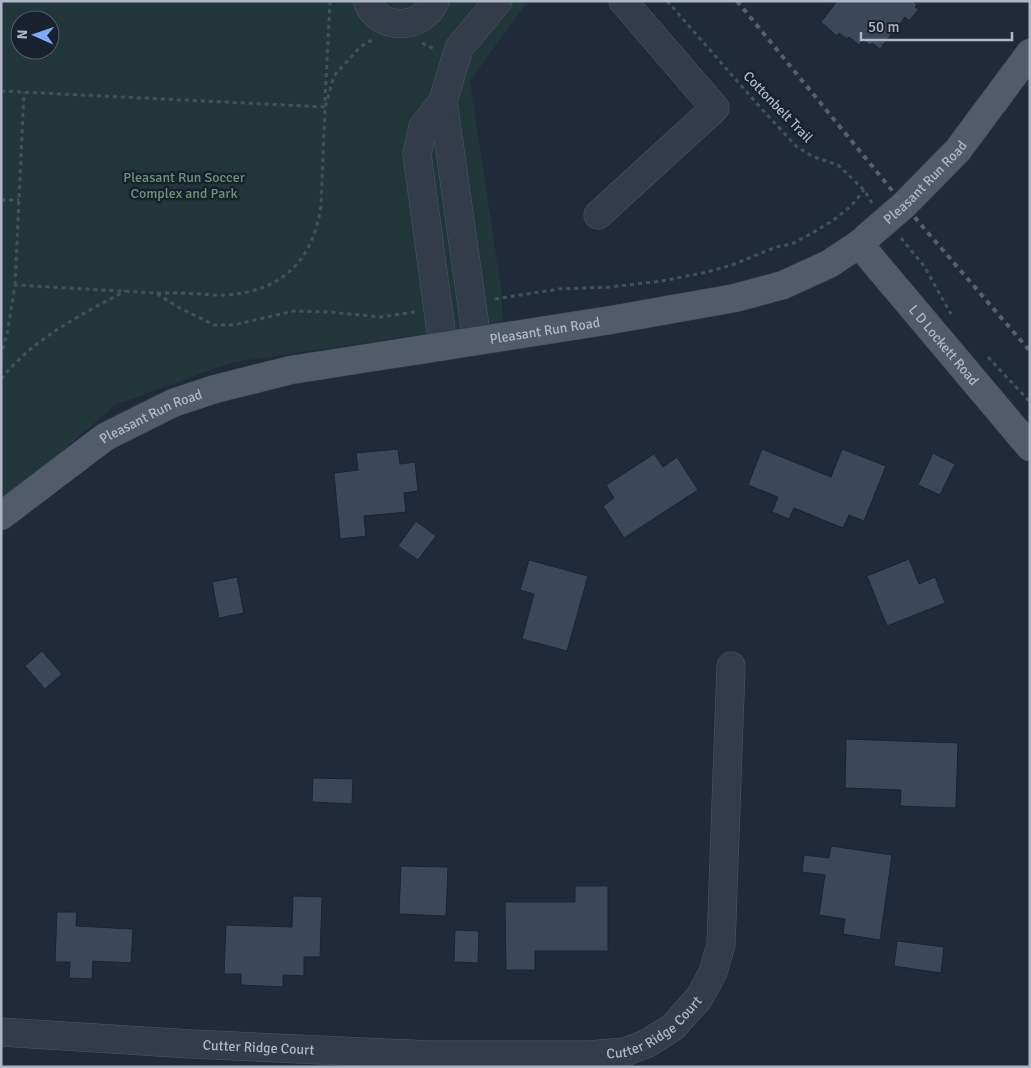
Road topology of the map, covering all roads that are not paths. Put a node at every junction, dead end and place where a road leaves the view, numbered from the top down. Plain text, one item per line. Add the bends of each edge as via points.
1 (367, 1) edge
2 (435, 1) edge
3 (498, 1) edge
4 (623, 1) edge
5 (1030, 53) edge
6 (443, 101) junction
7 (598, 216) dead end
8 (859, 244) junction
9 (477, 341) junction
10 (443, 346) junction
11 (1030, 447) edge
12 (1, 516) edge
13 (731, 666) dead end
14 (1, 1032) edge

1 - 2 street via 383,20 403,24 421,18
3 - 6 street via 459,48
4 - 7 street via 716,108
5 - 8 main road, Pleasant Run Road via 958,150 904,205
6 - 9 street
6 - 10 street via 423,127 417,154
8 - 9 main road, Pleasant Run Road via 829,264 783,285 735,298
8 - 11 main road, L D Lockett Road
9 - 10 main road, Pleasant Run Road
10 - 12 main road, Pleasant Run Road via 292,370 173,402 105,437
13 - 14 street, Cutter Ridge Court via 720,946 713,972 699,998 673,1027 648,1043 625,1052 588,1055 430,1055

